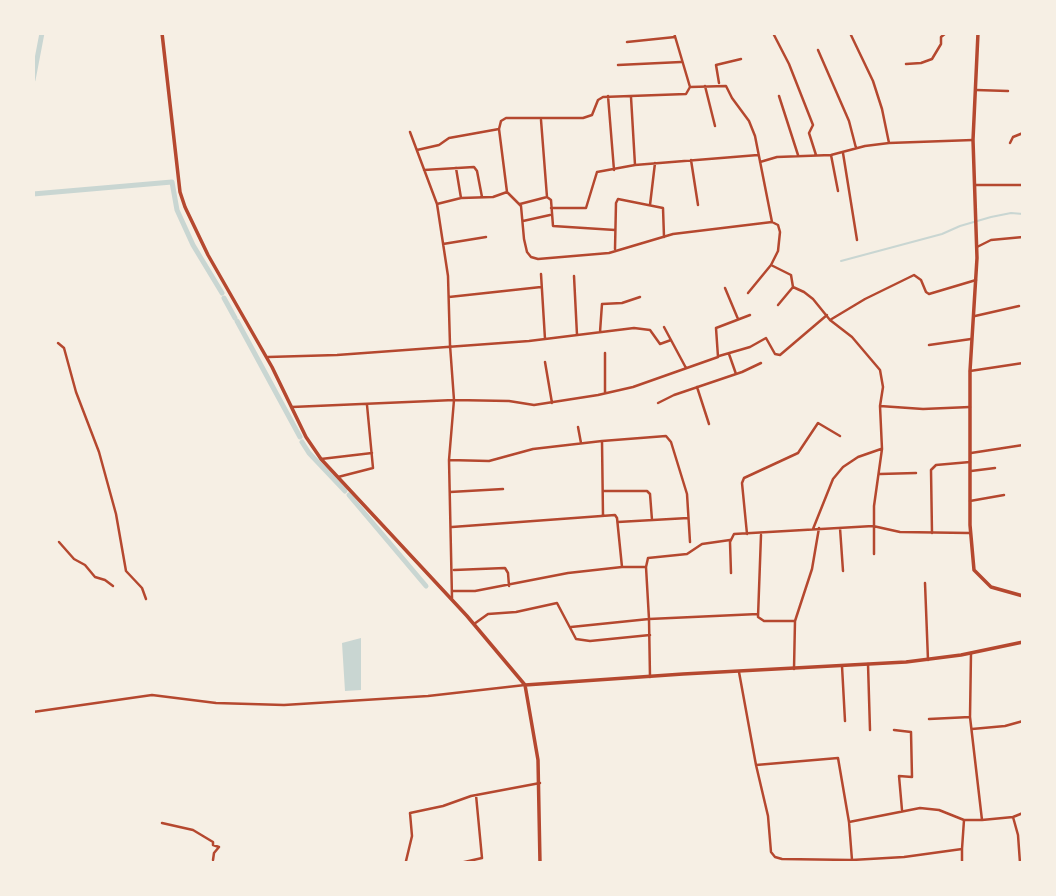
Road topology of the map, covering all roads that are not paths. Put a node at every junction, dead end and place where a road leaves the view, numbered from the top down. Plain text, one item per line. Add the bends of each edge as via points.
1 (162, 33) edge
2 (773, 33) edge
3 (850, 33) edge
4 (946, 33) edge
5 (978, 33) edge
6 (675, 35) edge
7 (627, 42) dead end
8 (818, 50) dead end
9 (741, 59) dead end
10 (681, 62) junction
11 (906, 64) dead end
12 (618, 65) dead end
13 (719, 85) junction
14 (705, 86) junction
15 (690, 87) junction
16 (975, 90) junction
17 (1008, 90) dead end
18 (608, 96) junction
19 (779, 96) dead end
20 (631, 97) junction
21 (541, 119) junction
22 (715, 126) dead end
23 (499, 130) junction
24 (410, 132) dead end
25 (1023, 133) edge
26 (973, 140) junction
27 (1010, 142) dead end
28 (889, 143) junction
29 (856, 148) junction
30 (417, 150) junction
31 (843, 152) junction
32 (758, 155) junction
33 (798, 155) junction
34 (816, 155) junction
35 (831, 155) junction
36 (691, 160) junction
37 (760, 162) junction
38 (655, 163) junction
39 (635, 165) junction
40 (456, 168) junction
41 (424, 170) junction
42 (614, 170) junction
43 (975, 185) junction
44 (1023, 185) edge
45 (838, 191) dead end
46 (507, 192) junction
47 (482, 197) junction
48 (547, 197) junction
49 (461, 198) junction
50 (437, 204) junction
51 (520, 204) junction
52 (650, 205) junction
53 (698, 205) dead end
54 (551, 208) junction
55 (551, 214) junction
56 (523, 221) junction
57 (772, 222) junction
58 (615, 230) junction
59 (486, 237) dead end
60 (664, 237) junction
61 (1023, 237) edge
62 (857, 240) dead end
63 (443, 244) junction
64 (977, 247) junction
65 (615, 250) junction
66 (771, 265) junction
67 (541, 274) dead end
68 (574, 276) dead end
69 (976, 280) junction
70 (541, 287) junction
71 (793, 287) junction
72 (725, 288) dead end
73 (748, 293) dead end
74 (449, 297) junction
75 (640, 297) dead end
76 (778, 305) dead end
77 (1019, 306) dead end
78 (750, 315) dead end
79 (827, 315) junction
80 (974, 316) junction
81 (738, 319) junction
82 (830, 320) junction
83 (664, 327) dead end
84 (600, 332) junction
85 (577, 335) junction
86 (545, 339) junction
87 (972, 339) junction
88 (671, 340) junction
89 (58, 343) dead end
90 (450, 345) junction
91 (929, 345) dead end
92 (605, 353) dead end
93 (729, 354) junction
94 (718, 356) junction
95 (266, 357) junction
96 (545, 362) dead end
97 (761, 363) dead end
98 (1023, 363) edge
99 (686, 368) junction
100 (970, 372) junction
101 (736, 374) junction
102 (697, 387) junction
103 (604, 393) junction
104 (454, 400) junction
105 (552, 403) junction
106 (658, 403) dead end
107 (368, 405) junction
108 (880, 406) junction
109 (292, 407) junction
110 (970, 407) junction
111 (709, 424) dead end
112 (578, 427) dead end
113 (840, 436) dead end
114 (602, 440) junction
115 (580, 443) junction
116 (1023, 445) edge
117 (882, 449) junction
118 (372, 453) junction
119 (971, 453) junction
120 (321, 459) junction
121 (449, 460) junction
122 (970, 462) junction
123 (995, 468) dead end
124 (970, 471) junction
125 (916, 473) dead end
126 (880, 474) junction
127 (338, 477) junction
128 (503, 489) dead end
129 (602, 491) junction
130 (450, 492) junction
131 (1004, 495) dead end
132 (970, 501) junction
133 (603, 516) junction
134 (688, 518) junction
135 (652, 520) junction
136 (618, 522) junction
137 (873, 526) junction
138 (451, 527) junction
139 (819, 528) junction
140 (840, 528) junction
141 (813, 529) junction
142 (761, 533) junction
143 (932, 533) junction
144 (970, 533) junction
145 (747, 534) junction
146 (730, 540) junction
147 (690, 541) dead end
148 (59, 542) dead end
149 (874, 554) dead end
150 (622, 567) junction
151 (646, 567) junction
152 (452, 570) junction
153 (843, 570) dead end
154 (731, 573) dead end
155 (925, 583) dead end
156 (113, 586) dead end
157 (509, 586) junction
158 (452, 591) junction
159 (1023, 596) edge
160 (146, 599) dead end
161 (452, 600) junction
162 (758, 614) junction
163 (649, 619) junction
164 (795, 621) junction
165 (474, 624) junction
166 (570, 627) junction
167 (650, 635) junction
168 (1023, 642) edge
169 (971, 653) junction
170 (928, 660) junction
171 (868, 664) junction
172 (842, 666) junction
173 (794, 669) junction
174 (739, 672) junction
175 (650, 677) junction
176 (525, 685) junction
177 (33, 712) edge
178 (970, 717) junction
179 (929, 719) dead end
180 (845, 721) dead end
181 (1023, 721) edge
182 (972, 729) junction
183 (870, 730) dead end
184 (894, 730) dead end
185 (756, 765) junction
186 (540, 782) junction
187 (476, 795) junction
188 (902, 810) junction
189 (1023, 813) edge
190 (1013, 817) junction
191 (964, 820) junction
192 (982, 820) junction
193 (849, 822) junction
194 (162, 823) dead end
195 (962, 849) junction
196 (213, 860) dead end
197 (852, 860) junction
198 (406, 861) edge
199 (782, 861) edge
200 (460, 863) edge
201 (540, 863) edge
202 (962, 863) edge
203 (1020, 863) edge

1 - 95 main road via 185,208
2 - 34 street via 813,125 809,133
3 - 28 street via 873,81
4 - 11 street via 932,59
5 - 16 main road
6 - 7 street
6 - 10 street
8 - 29 street
9 - 13 street via 716,65
10 - 12 street
10 - 15 street
13 - 14 street
13 - 32 street via 726,86 749,121
14 - 15 street
14 - 22 street
15 - 20 street via 686,94
16 - 17 street
16 - 26 main road
18 - 20 street
18 - 21 street via 598,100 588,117
18 - 42 street
19 - 33 street
20 - 39 street
21 - 23 street via 506,118
21 - 48 street
23 - 30 street via 449,138
23 - 46 street
24 - 30 street
25 - 27 street
26 - 28 street
26 - 43 main road
28 - 29 street
29 - 31 street
30 - 41 street
31 - 35 street
31 - 62 street
32 - 36 street
32 - 37 street
33 - 34 street
33 - 37 street
34 - 35 street
35 - 45 street
36 - 38 street
36 - 53 street
37 - 57 street
38 - 39 street
38 - 52 street
39 - 42 street
40 - 41 street
40 - 47 street via 476,168
40 - 49 street
41 - 50 street
42 - 54 street via 597,172 586,208
43 - 44 street
43 - 64 main road
46 - 47 street
46 - 51 street
47 - 49 street
48 - 51 street
48 - 54 street
49 - 50 street
50 - 63 street
51 - 56 street
52 - 58 street via 617,199
52 - 60 street via 663,209
54 - 55 street
55 - 56 street
55 - 58 street via 554,226
56 - 65 street via 531,257
57 - 60 street
57 - 66 street via 780,232
58 - 65 street
59 - 63 street
60 - 65 street
61 - 64 street via 991,240
63 - 74 street
64 - 69 main road
66 - 71 street via 791,275
66 - 73 street
67 - 70 street
68 - 85 street
69 - 80 main road
69 - 82 street via 929,295 914,275
70 - 74 street
70 - 86 street
71 - 76 street
71 - 79 street
72 - 81 street
74 - 90 street
75 - 84 street via 602,304
77 - 80 street
78 - 81 street
79 - 82 street
79 - 93 street via 780,355 766,338
80 - 87 main road
81 - 94 street via 716,328
82 - 108 street via 852,337 880,370
83 - 88 street
84 - 85 street
84 - 88 street via 646,328 660,344
85 - 86 street
86 - 90 street
87 - 91 street
87 - 100 main road
88 - 99 street
89 - 160 street via 64,348 99,452 125,571
90 - 95 street
90 - 104 street
92 - 103 street
93 - 94 street
93 - 101 street
94 - 99 street
95 - 109 main road
96 - 105 street
97 - 101 street
98 - 100 street
99 - 103 street
100 - 110 main road
101 - 102 street
102 - 106 street
102 - 111 street
103 - 105 street
104 - 105 street
104 - 107 street
104 - 121 street
107 - 109 street
107 - 118 street
108 - 110 street
108 - 117 street
109 - 120 main road
110 - 119 main road
112 - 115 street
113 - 145 street via 818,423 799,453 744,478
114 - 115 street
114 - 129 street
114 - 134 street via 668,438 687,494
115 - 121 street via 489,461
116 - 119 street
117 - 126 street
117 - 141 street via 843,467 830,485
118 - 120 street
118 - 127 street via 372,470
119 - 122 main road
120 - 127 main road
121 - 130 street
122 - 124 main road
122 - 143 street via 936,465 931,470
123 - 124 street
124 - 132 main road
125 - 126 street
126 - 137 street
127 - 161 main road
128 - 130 street
129 - 133 street
129 - 135 street via 647,491
130 - 138 street
131 - 132 street
132 - 144 main road
133 - 136 street via 615,515
133 - 138 street
134 - 135 street
134 - 147 street
135 - 136 street
136 - 150 street
137 - 140 street
137 - 143 street
137 - 149 street
138 - 152 street
139 - 140 street
139 - 141 street
139 - 164 street
140 - 153 street
141 - 142 street
142 - 145 street
142 - 162 street
143 - 144 street
144 - 159 main road via 974,570 992,587
145 - 146 street via 734,534
146 - 151 street via 702,544 687,554 648,558
146 - 154 street
148 - 156 street via 95,577
150 - 151 street
150 - 157 street
151 - 163 street
152 - 157 street via 507,569
152 - 158 street
155 - 170 street
157 - 158 street
158 - 161 street
161 - 165 main road
162 - 163 street
162 - 164 street via 764,621
163 - 166 street
163 - 167 street
164 - 173 street
165 - 166 street via 488,614 557,603
165 - 176 main road
166 - 167 street via 575,637 587,641
167 - 175 street
168 - 169 main road
169 - 170 main road
169 - 178 street
170 - 171 main road
171 - 172 main road
171 - 183 street
172 - 173 main road
172 - 180 street
173 - 174 main road
174 - 175 main road
174 - 185 street
175 - 176 main road
176 - 177 street via 284,705 152,695
176 - 186 main road
178 - 179 street
178 - 182 street
181 - 182 street
182 - 192 street
184 - 188 street via 911,732 912,777 899,776
185 - 193 street via 838,758
185 - 199 street via 771,852
186 - 187 street
186 - 201 main road
187 - 198 street via 410,813 412,836
187 - 200 street via 482,858
188 - 191 street via 939,810
188 - 193 street
189 - 190 street
190 - 192 street
190 - 203 street
191 - 192 street
191 - 195 street
193 - 197 street
194 - 196 street via 193,830 213,842 219,847
195 - 197 street
195 - 202 street
197 - 199 street

